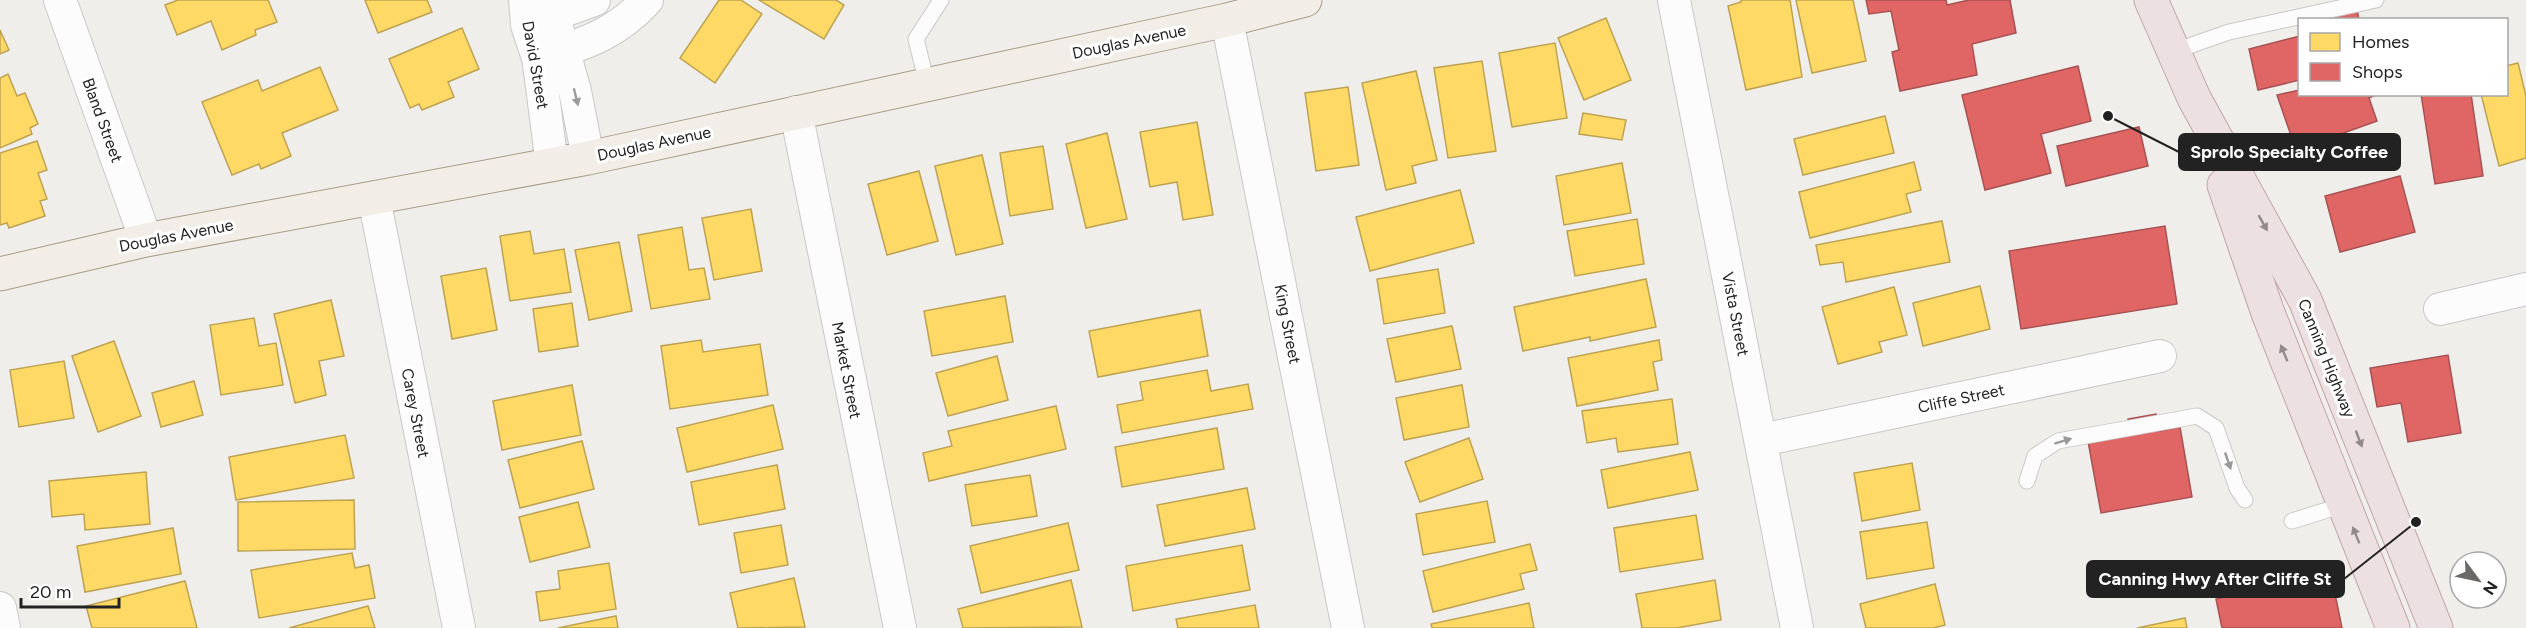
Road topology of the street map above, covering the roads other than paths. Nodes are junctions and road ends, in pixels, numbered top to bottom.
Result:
1 (60, 0) edge
2 (594, 0) edge
3 (647, 0) edge
4 (941, 0) edge
5 (1305, 0) edge
6 (1674, 0) edge
7 (2151, 0) edge
8 (2376, 0) edge
9 (538, 10) edge
10 (1227, 20) junction
11 (2172, 52) junction
12 (551, 55) junction
13 (927, 84) junction
14 (2194, 98) junction
15 (796, 112) junction
16 (588, 158) junction
17 (552, 165) junction
18 (374, 198) junction
19 (146, 240) junction
20 (0, 273) edge
21 (2526, 289) edge
22 (2440, 309) dead end
23 (2160, 356) dead end
24 (1762, 440) junction
25 (2027, 482) dead end
26 (2245, 500) dead end
27 (2343, 505) junction
28 (2292, 521) dead end
29 (0, 608) edge
30 (4, 628) edge
31 (459, 628) edge
32 (900, 628) edge
33 (1348, 628) edge
34 (1797, 628) edge
35 (2393, 628) edge
36 (2436, 628) edge

1 - 19 street, Bland Street
2 - 9 street
3 - 12 street
4 - 13 lane
5 - 10 main road, Douglas Avenue
6 - 24 street, Vista Street
7 - 11 highway, Canning Highway
8 - 11 lane
9 - 12 street, David Street
10 - 13 main road, Douglas Avenue
10 - 33 street, King Street
11 - 14 highway, Canning Highway
12 -> 16 street, David Street
12 - 17 street, David Street
13 - 15 main road, Douglas Avenue
27 -> 14 highway, Canning Highway
14 -> 36 highway, Canning Highway
15 - 16 main road, Douglas Avenue
15 - 32 street, Market Street
16 - 17 main road, Douglas Avenue
17 - 18 main road, Douglas Avenue
18 - 19 main road, Douglas Avenue
18 - 31 street, Carey Street
19 - 20 main road, Douglas Avenue
21 - 22 street
23 - 24 street, Cliffe Street
24 - 34 street, Vista Street
25 -> 26 lane
27 - 28 lane
35 -> 27 highway, Canning Highway
29 - 30 street

